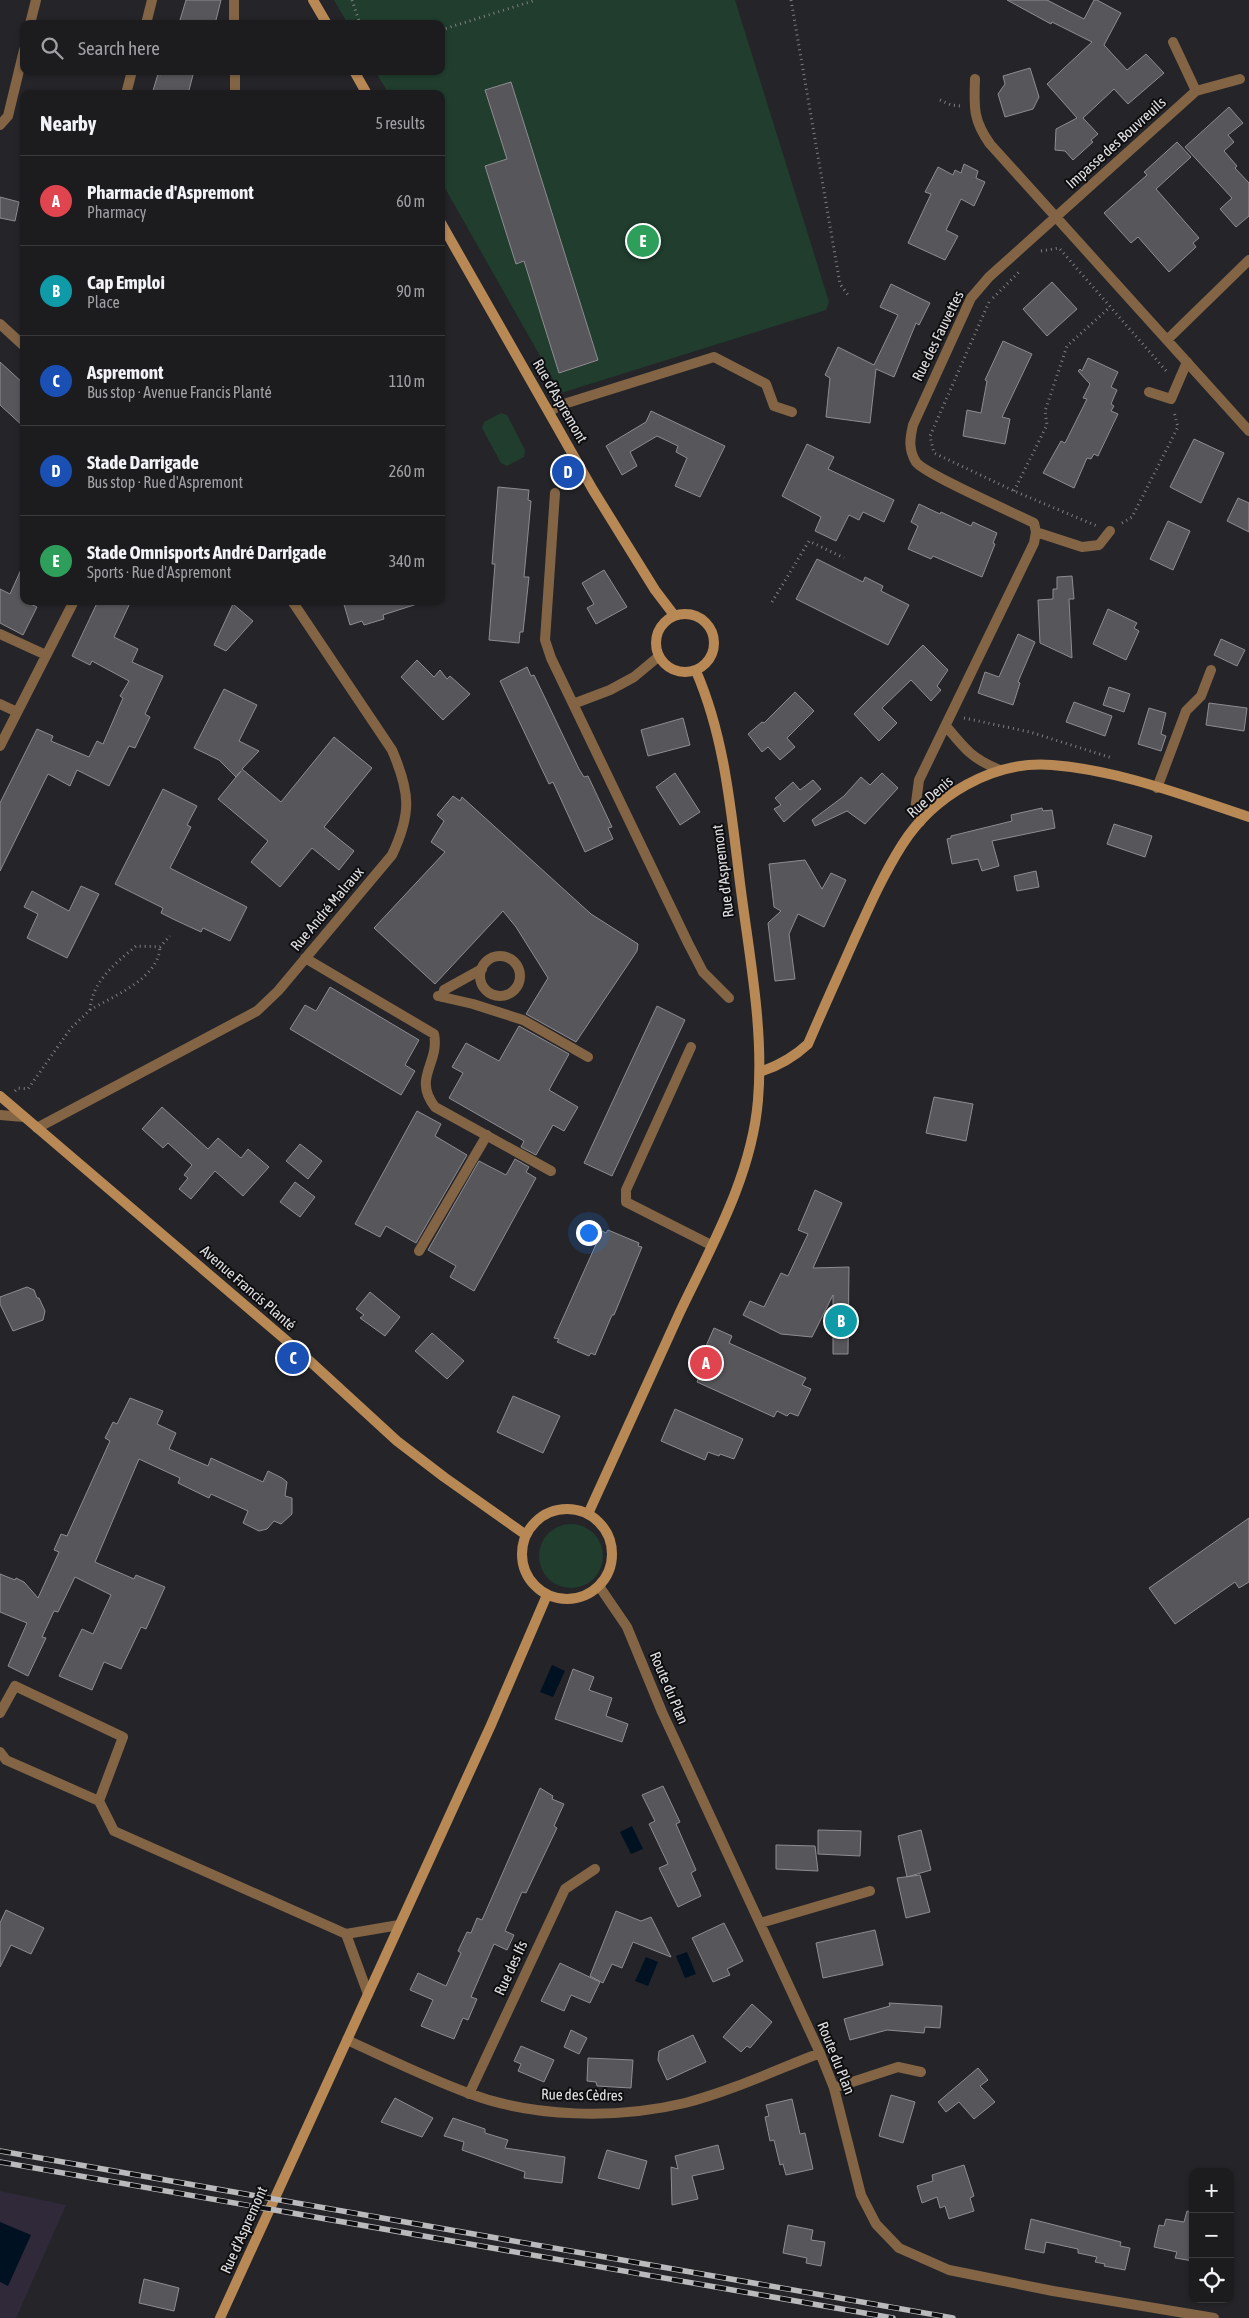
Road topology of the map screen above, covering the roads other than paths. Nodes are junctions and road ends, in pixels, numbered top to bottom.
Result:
1 (36, 0) edge
2 (152, 0) edge
3 (234, 0) edge
4 (313, 0) edge
5 (31, 20) edge
6 (147, 20) edge
7 (234, 20) edge
8 (325, 20) edge
9 (1173, 42) dead end
10 (20, 66) edge
11 (131, 75) edge
12 (235, 75) edge
13 (356, 75) edge
14 (975, 79) dead end
15 (1240, 79) dead end
16 (127, 90) edge
17 (235, 90) edge
18 (365, 90) edge
19 (1196, 91) junction
20 (0, 126) edge
21 (1056, 218) junction
22 (445, 230) edge
23 (1249, 260) edge
24 (0, 324) edge
25 (1168, 339) junction
26 (20, 342) edge
27 (1187, 362) junction
28 (1149, 392) dead end
29 (549, 411) junction
30 (792, 412) dead end
31 (1249, 431) edge
32 (555, 493) dead end
33 (1110, 531) road end
34 (1036, 532) junction
35 (72, 605) edge
36 (295, 605) edge
37 (674, 615) junction
38 (0, 634) edge
39 (46, 655) junction
40 (658, 657) junction
41 (1211, 670) dead end
42 (696, 671) junction
43 (0, 704) edge
44 (574, 704) junction
45 (18, 712) junction
46 (946, 726) junction
47 (0, 746) edge
48 (1000, 770) junction
49 (1156, 788) junction
50 (1249, 817) edge
51 (920, 822) junction
52 (305, 958) junction
53 (482, 969) junction
54 (501, 996) junction
55 (729, 998) dead end
56 (495, 1011) junction
57 (691, 1047) dead end
58 (588, 1057) dead end
59 (760, 1072) junction
60 (3, 1098) edge
61 (0, 1115) edge
62 (24, 1117) junction
63 (37, 1128) junction
64 (487, 1135) junction
65 (551, 1171) dead end
66 (711, 1245) junction
67 (419, 1251) dead end
68 (588, 1514) junction
69 (526, 1535) junction
70 (599, 1586) junction
71 (547, 1595) junction
72 (0, 1713) edge
73 (0, 1752) edge
74 (99, 1801) junction
75 (595, 1869) dead end
76 (870, 1891) dead end
77 (760, 1923) junction
78 (399, 1925) junction
79 (346, 1934) junction
80 (368, 1994) junction
81 (347, 2040) junction
82 (820, 2053) junction
83 (921, 2072) dead end
84 (834, 2088) junction
85 (469, 2094) junction
86 (220, 2318) edge
87 (1214, 2318) edge

1 - 5 street
2 - 6 street
3 - 7 street
4 - 8 main road
9 - 19 street
10 - 20 street
11 - 16 street
12 - 17 street
13 - 18 main road
14 - 21 street
15 - 19 street, Impasse des Bouvreuils
19 - 21 street, Impasse des Bouvreuils
21 - 25 street
21 - 34 street, Rue des Fauvettes
22 - 29 main road, Rue d'Aspremont
23 - 25 street
24 - 26 street
25 - 27 street
27 - 28 street
27 - 31 street
29 - 30 street
29 - 37 main road, Rue d'Aspremont
32 - 44 street
33 - 34 street, Rue des Fauvettes
34 - 46 street
35 - 39 street
36 - 52 street, Rue André Malraux
37 - 40 main road
37 - 42 main road
38 - 39 street
39 - 45 street
40 - 42 main road
40 - 44 street
41 - 49 street
42 - 59 main road, Rue d'Aspremont
43 - 45 street
44 - 55 street
45 - 47 street
46 - 48 street
46 - 51 street
48 - 49 main road, Rue Denis
48 - 51 main road, Rue Denis
49 - 50 main road, Rue Denis
51 - 59 main road, Rue Denis
52 - 63 street, Rue André Malraux
52 - 64 street
53 - 54 street
53 - 54 street
53 - 56 street
54 - 56 street
56 - 58 street
57 - 66 street
59 - 66 main road, Rue d'Aspremont
60 - 62 main road, Avenue Francis Planté
61 - 62 street
62 - 63 main road, Avenue Francis Planté
63 - 69 main road, Avenue Francis Planté
64 - 65 street
64 - 67 street
66 - 68 main road, Rue d'Aspremont
68 - 69 main road
68 - 70 main road
69 - 71 main road
70 - 71 main road
70 - 77 street, Route du Plan
71 - 78 main road, Rue d'Aspremont
72 - 74 street
73 - 74 street
74 - 79 street
75 - 85 street, Rue des Ifs
76 - 77 street
77 - 82 street, Route du Plan
78 - 79 street
78 - 80 main road, Rue d'Aspremont
79 - 80 street
80 - 81 main road, Rue d'Aspremont
81 - 85 street, Rue des Cèdres
81 - 86 main road, Rue d'Aspremont
82 - 84 street, Route du Plan
82 - 85 street, Rue des Cèdres
83 - 84 street
84 - 87 street, Route du Plan

